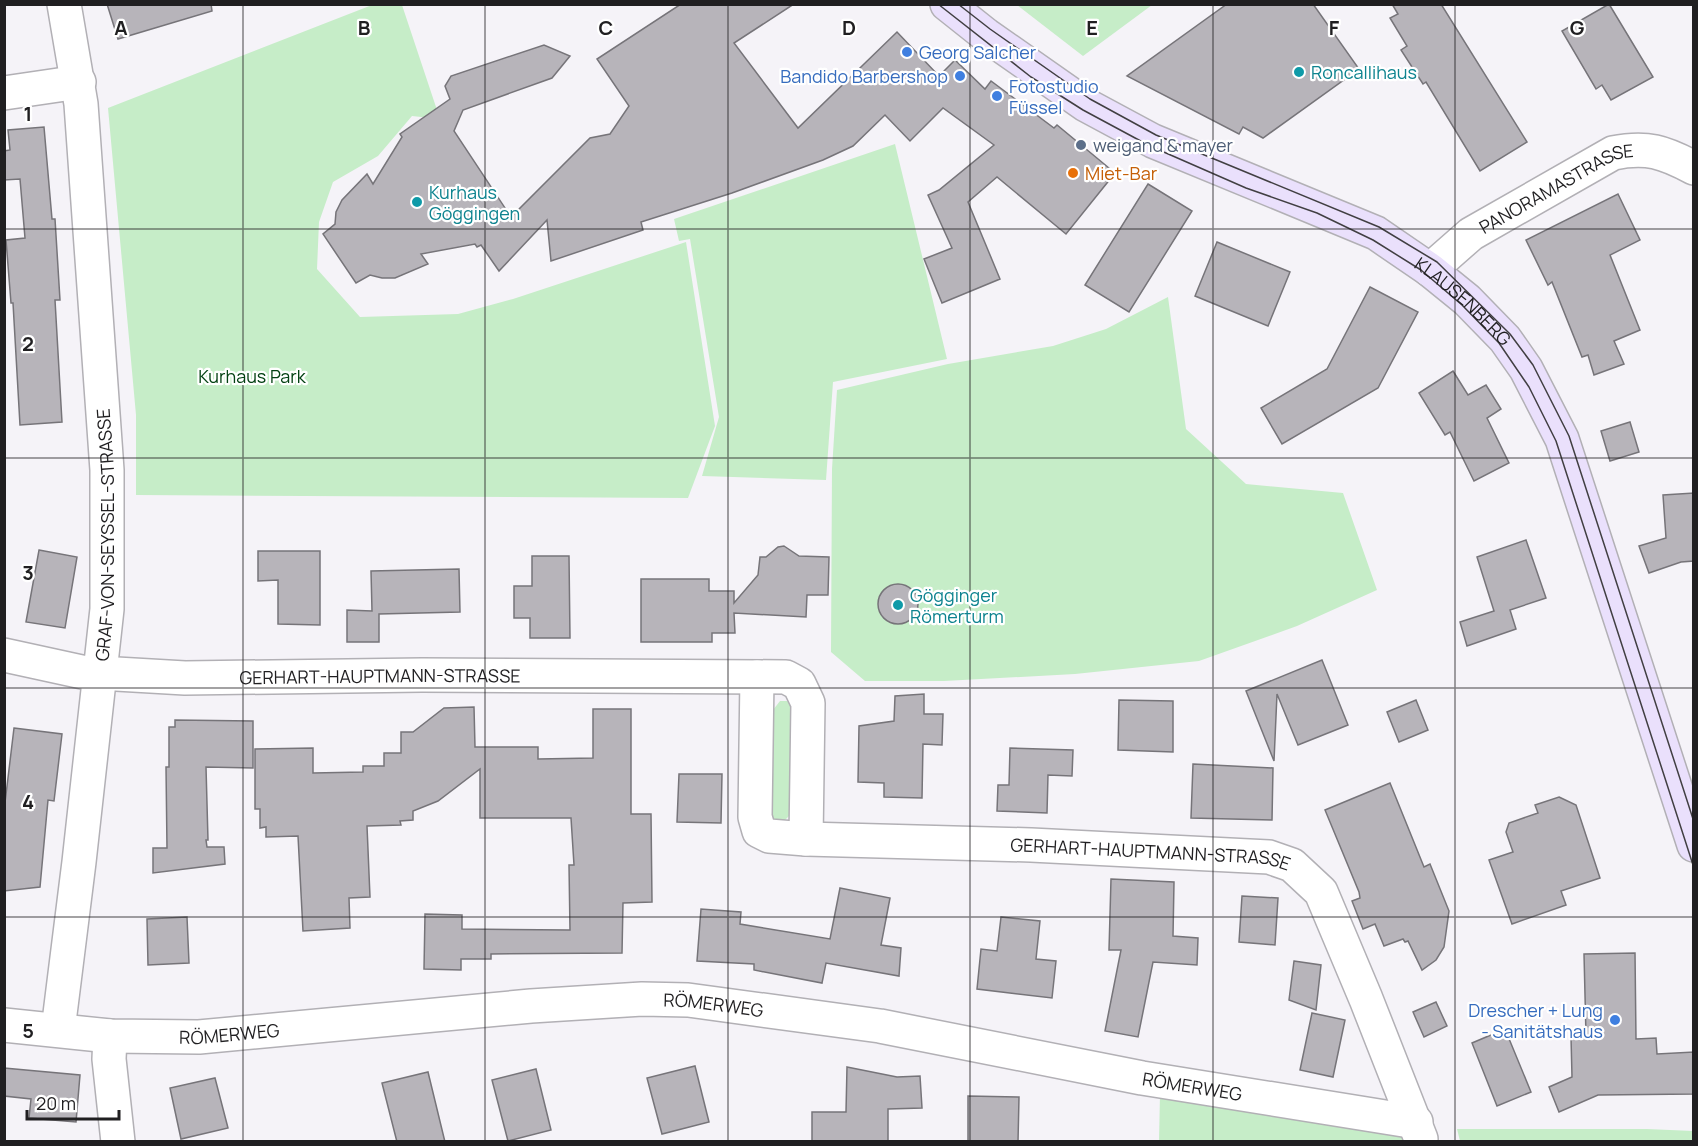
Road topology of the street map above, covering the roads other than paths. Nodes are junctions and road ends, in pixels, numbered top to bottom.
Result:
1 (64, 4) edge
2 (947, 4) edge
3 (78, 82) junction
4 (4, 93) edge
5 (1694, 168) edge
6 (1430, 270) junction
7 (4, 655) edge
8 (100, 675) junction
9 (757, 676) junction
10 (806, 839) junction
11 (1694, 845) edge
12 (4, 1025) edge
13 (58, 1030) junction
14 (110, 1036) junction
15 (1419, 1132) edge
16 (118, 1142) edge

1 - 3 street, GRAF-VON-SEYSSEL-STRASSE
2 - 6 street, KLAUSENBERG
3 - 4 street
3 - 8 street, GRAF-VON-SEYSSEL-STRASSE
5 - 6 street, PANORAMASTRASSE
6 - 11 street, KLAUSENBERG
7 - 8 street, GERHART-HAUPTMANN-STRASSE
8 - 9 street, GERHART-HAUPTMANN-STRASSE
8 - 13 street, GRAF-VON-SEYSSEL-STRASSE
9 - 10 street, GERHART-HAUPTMANN-STRASSE
9 - 10 street, GERHART-HAUPTMANN-STRASSE
10 - 15 street, GERHART-HAUPTMANN-STRASSE
12 - 13 street, RÖMERWEG
13 - 14 street, RÖMERWEG
14 - 15 street, RÖMERWEG
14 - 16 street

